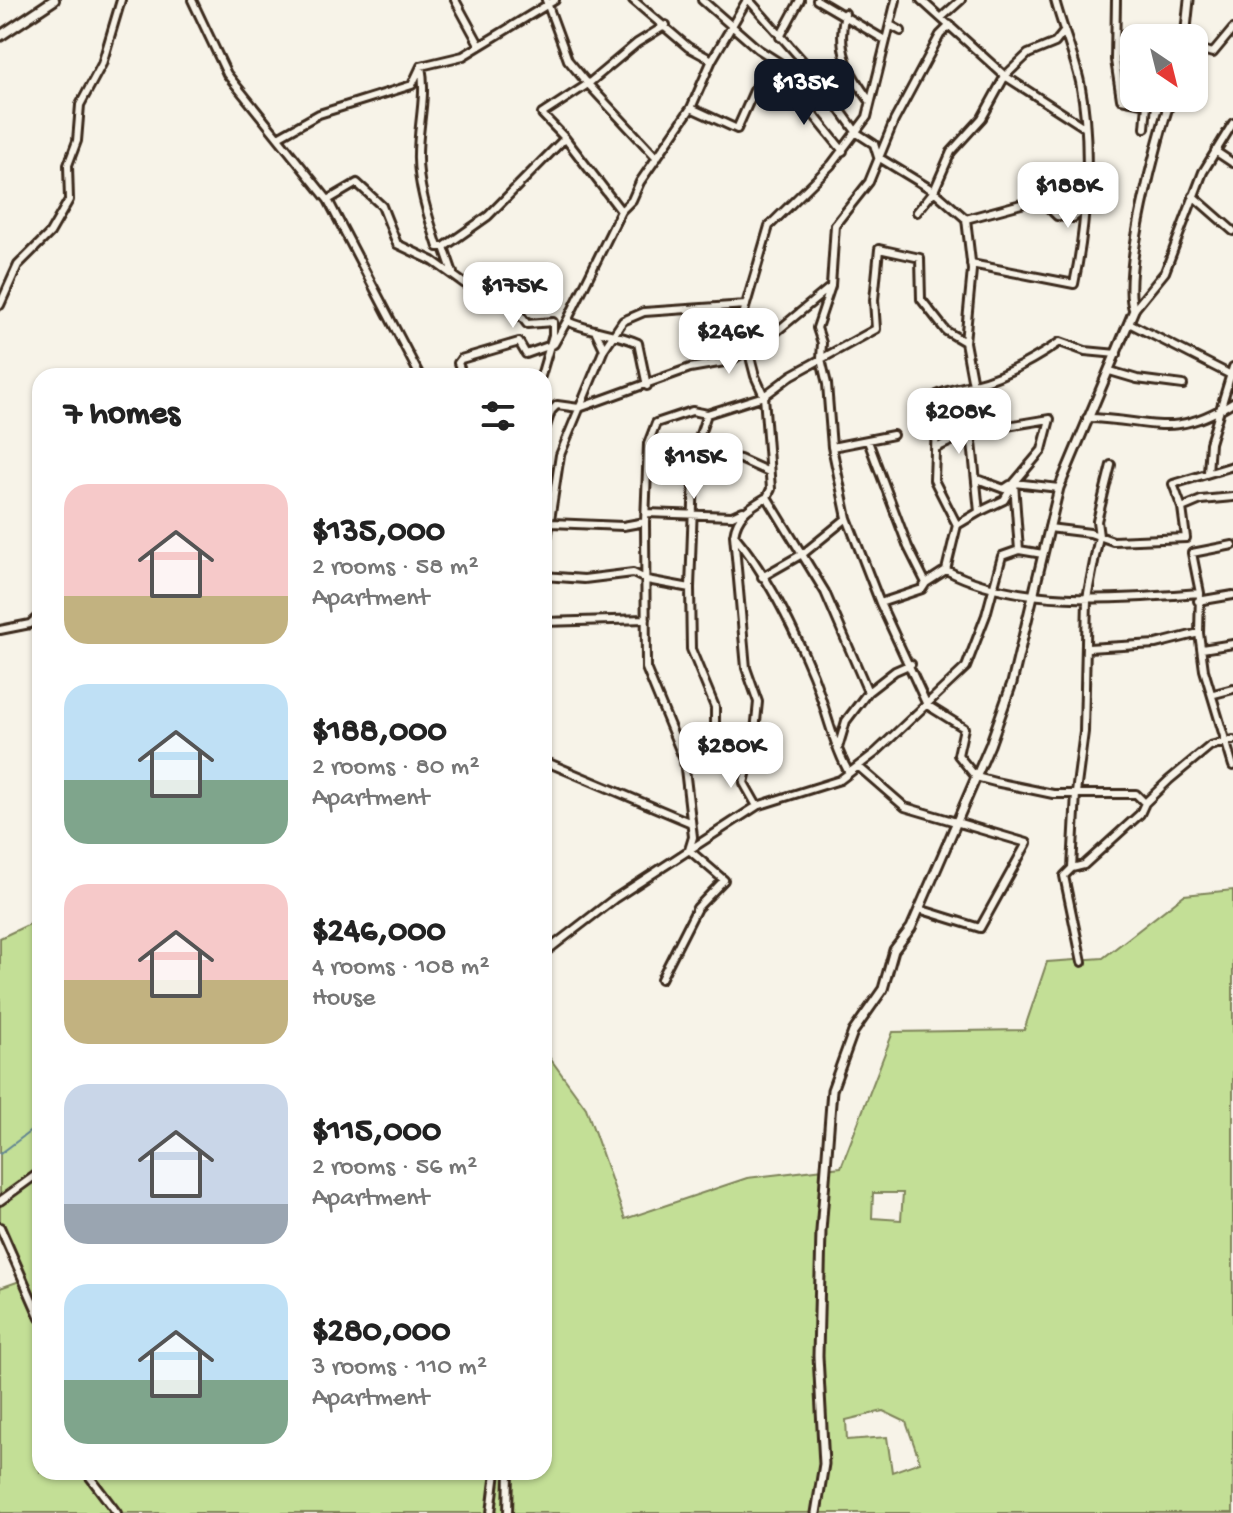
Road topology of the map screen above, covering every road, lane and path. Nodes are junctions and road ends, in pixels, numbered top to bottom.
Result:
1 (54, 0) edge
2 (121, 0) edge
3 (192, 0) edge
4 (455, 0) edge
5 (633, 0) edge
6 (702, 0) edge
7 (748, 0) edge
8 (800, 0) edge
9 (817, 0) edge
10 (896, 0) edge
11 (921, 0) edge
12 (961, 0) edge
13 (1055, 0) edge
14 (1116, 0) edge
15 (1189, 0) edge
16 (550, 2) edge
17 (845, 13) junction
18 (942, 17) junction
19 (1186, 24) edge
20 (666, 25) junction
21 (890, 25) junction
22 (950, 25) junction
23 (733, 28) junction
24 (1233, 29) edge
25 (901, 31) dead end
26 (1063, 33) junction
27 (1, 35) edge
28 (780, 37) junction
29 (885, 40) junction
30 (479, 44) junction
31 (1208, 52) edge
32 (712, 60) junction
33 (421, 66) junction
34 (1005, 76) junction
35 (588, 84) junction
36 (796, 93) junction
37 (870, 101) junction
38 (691, 108) junction
39 (1167, 112) edge
40 (1233, 123) edge
41 (1084, 127) junction
42 (1145, 128) dead end
43 (857, 133) junction
44 (278, 137) junction
45 (565, 138) junction
46 (843, 151) junction
47 (1215, 151) junction
48 (878, 157) junction
49 (657, 158) junction
50 (1233, 163) edge
51 (934, 191) junction
52 (1193, 196) junction
53 (328, 200) junction
54 (621, 211) junction
55 (1082, 211) junction
56 (917, 212) dead end
57 (966, 219) junction
58 (1233, 231) edge
59 (444, 247) junction
60 (971, 264) junction
61 (453, 273) junction
62 (831, 286) junction
63 (0, 305) edge
64 (746, 305) junction
65 (1134, 310) junction
66 (567, 321) junction
67 (1129, 323) junction
68 (595, 330) junction
69 (616, 333) junction
70 (965, 342) junction
71 (549, 347) junction
72 (604, 349) junction
73 (748, 350) junction
74 (1117, 354) junction
75 (821, 359) junction
76 (416, 368) edge
77 (460, 368) edge
78 (543, 368) edge
79 (1110, 371) junction
80 (1232, 372) edge
81 (973, 385) junction
82 (1183, 385) dead end
83 (647, 386) junction
84 (764, 396) junction
85 (1233, 402) edge
86 (579, 408) junction
87 (1218, 411) junction
88 (552, 412) edge
89 (707, 414) junction
90 (1087, 418) junction
91 (971, 432) junction
92 (893, 435) dead end
93 (868, 441) junction
94 (648, 444) junction
95 (832, 447) junction
96 (936, 448) junction
97 (695, 449) junction
98 (1111, 465) dead end
99 (1233, 466) edge
100 (769, 472) junction
101 (1208, 473) junction
102 (977, 479) junction
103 (1014, 483) junction
104 (1059, 488) junction
105 (767, 497) junction
106 (1233, 497) edge
107 (1182, 508) junction
108 (746, 509) junction
109 (979, 512) junction
110 (646, 513) junction
111 (552, 515) edge
112 (691, 516) junction
113 (847, 518) junction
114 (645, 522) junction
115 (552, 523) edge
116 (957, 525) junction
117 (1049, 528) junction
118 (734, 535) junction
119 (1099, 536) junction
120 (1233, 545) edge
121 (1019, 550) junction
122 (804, 553) junction
123 (1043, 554) junction
124 (946, 570) junction
125 (552, 577) edge
126 (762, 577) junction
127 (647, 580) junction
128 (926, 583) junction
129 (992, 585) junction
130 (690, 588) junction
131 (1233, 595) edge
132 (1034, 596) junction
133 (1199, 597) junction
134 (1087, 598) junction
135 (880, 603) junction
136 (646, 619) junction
137 (32, 622) edge
138 (552, 622) edge
139 (0, 630) edge
140 (1199, 633) junction
141 (1233, 644) edge
142 (1088, 648) junction
143 (1202, 649) junction
144 (911, 664) junction
145 (1233, 689) edge
146 (868, 692) junction
147 (1214, 694) junction
148 (927, 705) junction
149 (1230, 741) edge
150 (837, 751) junction
151 (684, 760) junction
152 (552, 764) edge
153 (1233, 766) edge
154 (859, 767) junction
155 (849, 773) junction
156 (976, 777) junction
157 (1076, 793) junction
158 (1145, 803) junction
159 (757, 806) junction
160 (689, 822) junction
161 (956, 822) junction
162 (689, 850) junction
163 (1072, 868) junction
164 (919, 909) junction
165 (552, 947) edge
166 (1082, 962) dead end
167 (661, 979) dead end
168 (32, 1178) edge
169 (0, 1201) edge
170 (0, 1227) edge
171 (32, 1300) edge
172 (92, 1480) edge
173 (495, 1480) edge
174 (509, 1480) edge
175 (117, 1513) edge
176 (491, 1513) edge
177 (508, 1513) edge
178 (816, 1513) edge

1 - 27 main road
2 - 63 street
3 - 44 street
4 - 30 street
5 - 20 street
6 - 23 street
7 - 23 street
7 - 28 street
8 - 28 street
9 - 17 street
10 - 21 street
11 - 18 street
12 - 18 street
13 - 26 street
14 - 42 street
15 - 19 street
16 - 30 street
16 - 35 street
17 - 29 street
17 - 37 street
18 - 22 street
20 - 32 street
20 - 35 street
21 - 25 street
21 - 29 street
22 - 34 street
22 - 48 street
23 - 32 street
23 - 36 street
24 - 31 street
26 - 34 street
26 - 41 street
28 - 43 street
29 - 37 street
30 - 33 street
32 - 38 street
33 - 44 street
33 - 59 street
34 - 41 street
34 - 51 street
35 - 45 street
35 - 49 street
36 - 38 street
36 - 46 street
37 - 43 street
38 - 49 street
39 - 65 street
40 - 47 street
41 - 55 street
43 - 46 street
43 - 48 street
44 - 53 street
45 - 54 street
45 - 59 street
46 - 64 street
47 - 50 street
47 - 52 street
48 - 51 street
48 - 62 street
49 - 54 street
51 - 56 street
51 - 57 street
52 - 58 street
52 - 65 street
53 - 61 street
53 - 76 street
54 - 66 street
55 - 57 street
55 - 60 street
57 - 60 street
59 - 61 street
60 - 70 street
61 - 71 street
62 - 73 street
62 - 75 street
64 - 69 street
64 - 73 street
65 - 67 street
66 - 68 street
66 - 71 street
67 - 74 street
67 - 80 street
68 - 69 street
68 - 72 street
69 - 72 street
69 - 83 street
70 - 75 street
70 - 81 street
71 - 77 street
71 - 78 street
72 - 86 street
73 - 83 street
73 - 84 street
74 - 79 street
74 - 81 street
75 - 84 street
75 - 95 street
79 - 82 street
79 - 90 street
80 - 87 street
81 - 91 street
81 - 96 street
83 - 86 street
84 - 89 street
84 - 100 street
85 - 87 street
86 - 88 street
86 - 111 street
87 - 90 street
87 - 101 street
89 - 94 street
89 - 97 street
90 - 104 street
91 - 96 street
91 - 102 street
91 - 103 street
92 - 93 street
93 - 95 street
93 - 128 street
94 - 97 street
94 - 110 street
95 - 113 street
96 - 116 street
97 - 100 street
97 - 112 street
98 - 119 street
99 - 101 street
100 - 105 street
101 - 107 street
102 - 103 street
102 - 109 street
103 - 104 street
103 - 109 street
103 - 121 street
104 - 117 street
105 - 108 street
105 - 122 street
106 - 107 street
107 - 119 street
108 - 112 street
108 - 118 street
109 - 116 street
110 - 112 street
110 - 114 street
112 - 130 street
113 - 122 street
113 - 135 street
114 - 115 street
114 - 127 street
116 - 124 street
117 - 119 street
117 - 123 street
118 - 126 street
118 - 159 street
119 - 134 street
120 - 133 street
121 - 123 street
121 - 129 street
122 - 126 street
122 - 146 street
123 - 132 street
124 - 128 street
124 - 129 street
125 - 127 street
126 - 150 street
127 - 130 street
127 - 136 street
128 - 135 street
129 - 132 street
129 - 148 street
130 - 151 street
131 - 133 street
132 - 134 street
132 - 156 street
133 - 134 street
133 - 140 street
134 - 142 street
135 - 144 street
136 - 138 street
136 - 151 street
137 - 139 street
140 - 142 street
140 - 143 street
141 - 143 street
142 - 157 street
143 - 147 street
144 - 146 street
144 - 148 street
145 - 147 street
146 - 150 street
147 - 149 street
148 - 154 street
148 - 156 street
149 - 153 street
149 - 158 street
150 - 155 street
151 - 160 street
152 - 160 street
154 - 155 street
154 - 161 street
155 - 159 street
156 - 157 street
156 - 161 street
157 - 158 street
157 - 163 street
158 - 163 street
159 - 162 street
160 - 162 street
161 - 164 street
161 - 164 street
162 - 165 street
162 - 167 street
163 - 166 street
164 - 178 street
168 - 169 street
170 - 171 street
172 - 175 street
173 - 176 street
174 - 177 street

